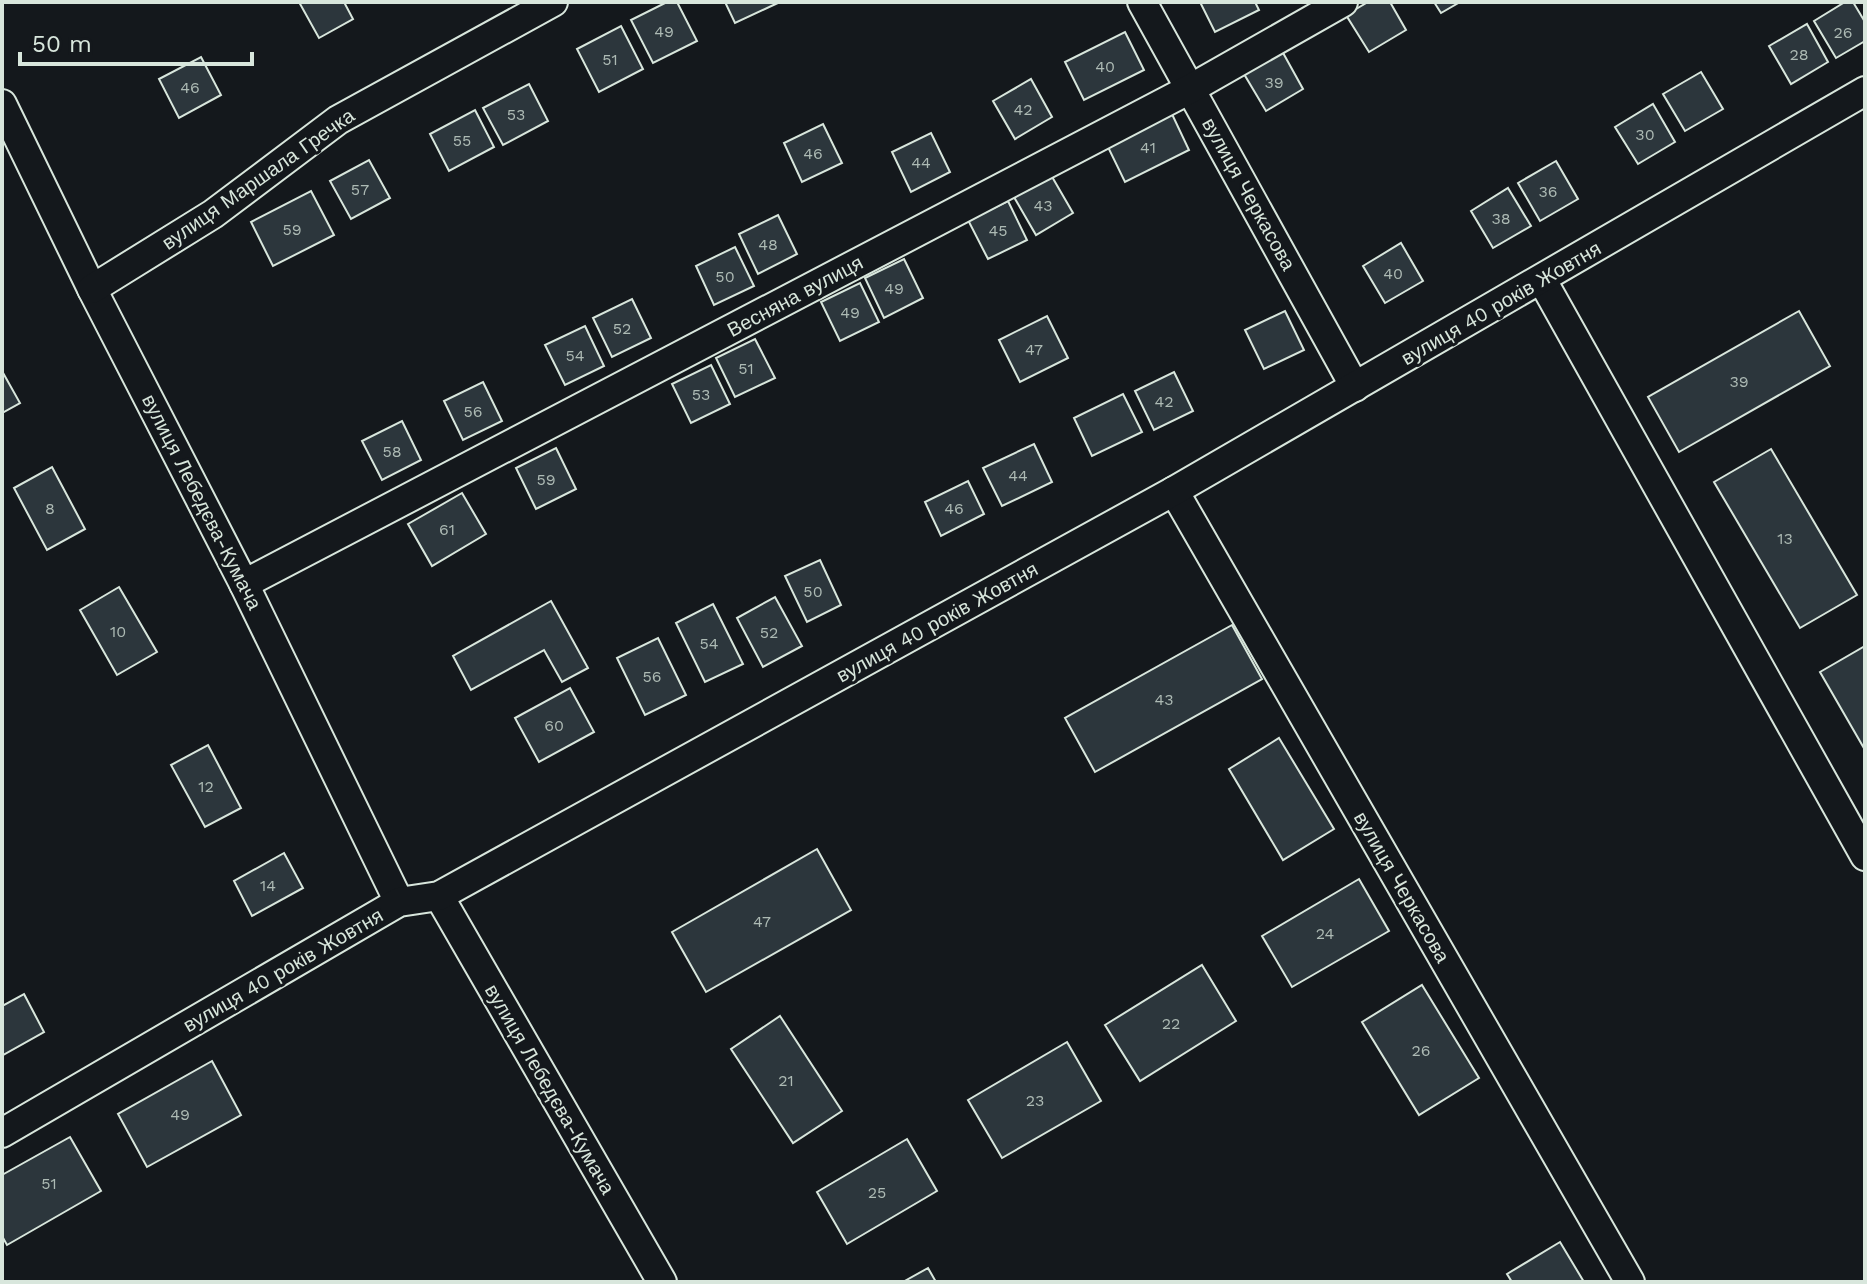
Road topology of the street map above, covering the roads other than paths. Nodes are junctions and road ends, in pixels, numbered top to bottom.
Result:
1 (553, 2) edge
2 (1142, 2) edge
3 (1343, 2) edge
4 (1190, 89) junction
5 (1861, 102) edge
6 (2, 104) edge
7 (1542, 280) junction
8 (92, 289) junction
9 (1355, 387) junction
10 (1174, 491) junction
11 (244, 584) junction
12 (1865, 856) edge
13 (439, 896) junction
14 (399, 902) junction
15 (2, 1133) edge
16 (662, 1282) edge
17 (1630, 1282) edge

1 - 8 street, вулиця Маршала Гречка
2 - 4 street, вулиця Черкасова
3 - 4 street, Весняна вулиця
4 - 9 street, вулиця Черкасова
4 - 11 street, Весняна вулиця
5 - 7 street, вулиця 40 років Жовтня
6 - 8 street, вулиця Лебедєва-Кумача
7 - 9 street, вулиця 40 років Жовтня
7 - 12 street
8 - 11 street, вулиця Лебедєва-Кумача
9 - 10 street, вулиця 40 років Жовтня
10 - 13 street, вулиця 40 років Жовтня
10 - 17 street, вулиця Черкасова
11 - 14 street, вулиця Лебедєва-Кумача
13 - 14 street, вулиця 40 років Жовтня
13 - 16 street, вулиця Лебедєва-Кумача
14 - 15 street, вулиця 40 років Жовтня

